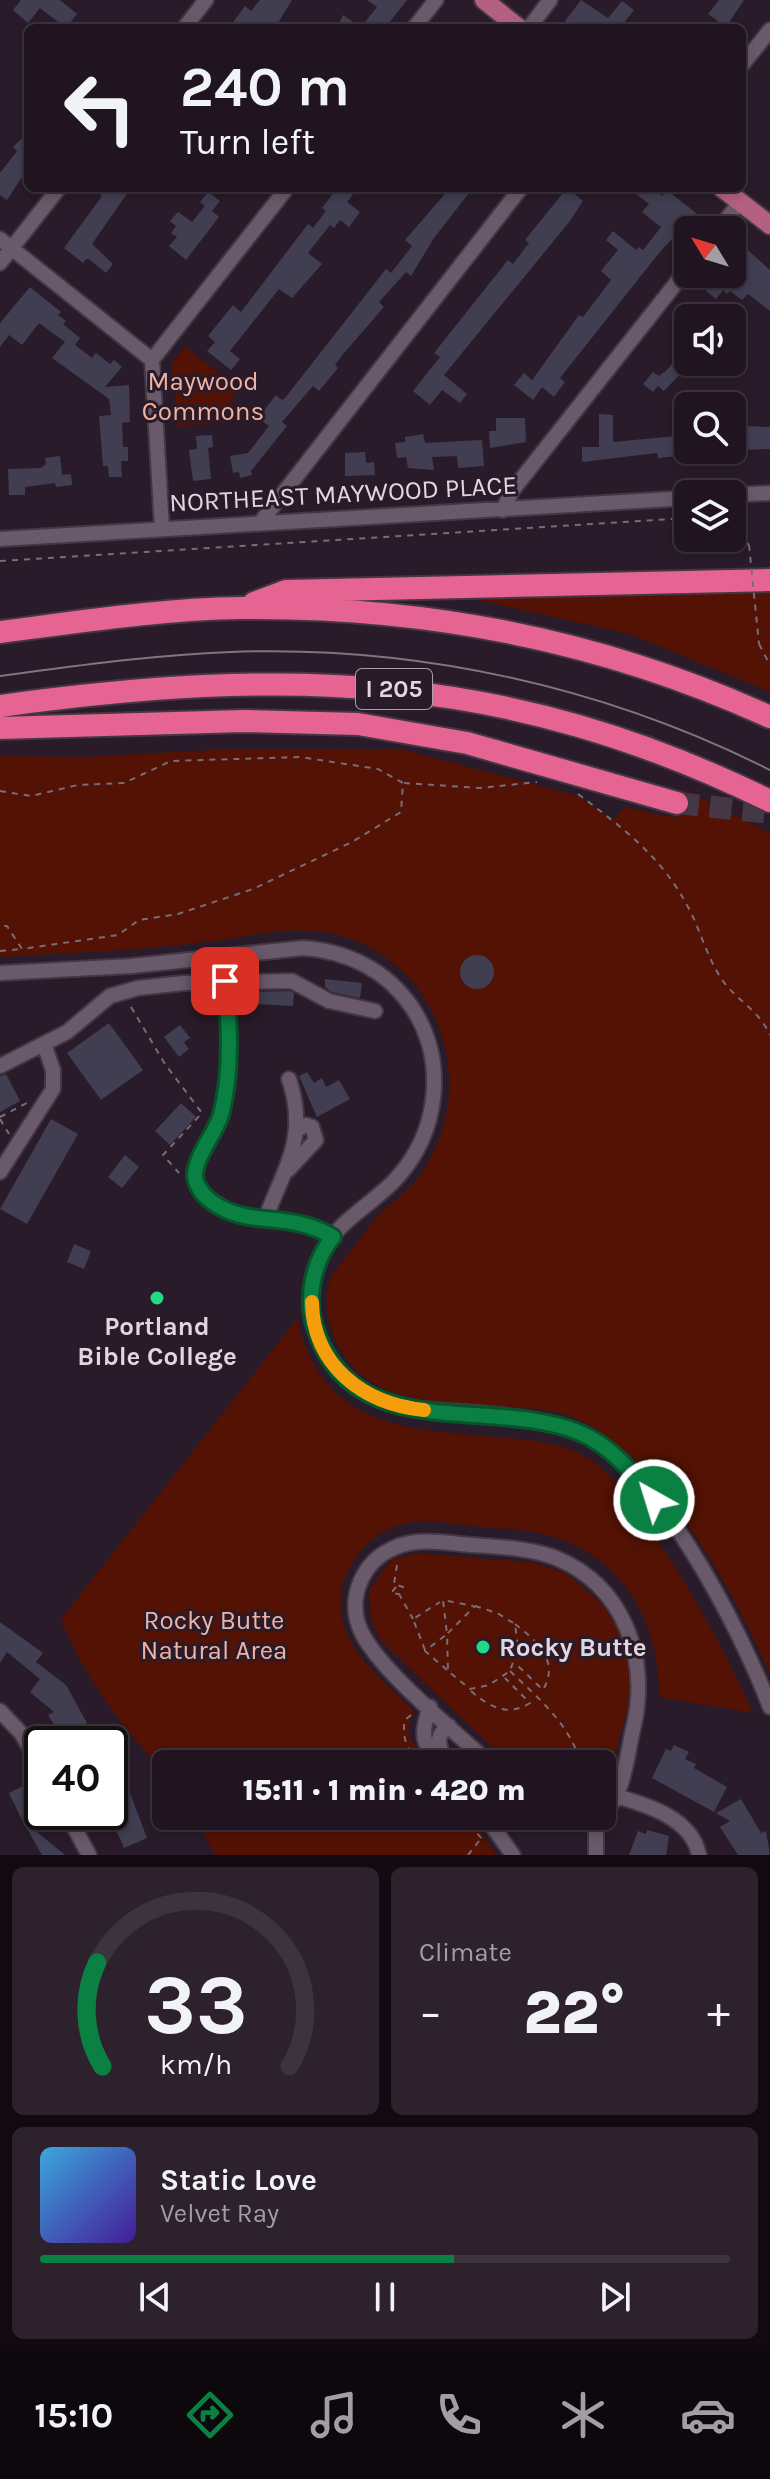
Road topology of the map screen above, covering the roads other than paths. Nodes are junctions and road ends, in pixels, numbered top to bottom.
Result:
1 (206, 0) edge
2 (436, 0) edge
3 (484, 0) edge
4 (550, 0) edge
5 (187, 24) edge
6 (417, 24) edge
7 (514, 24) edge
8 (532, 24) edge
9 (770, 30) edge
10 (746, 60) edge
11 (55, 192) edge
12 (284, 192) edge
13 (518, 192) edge
14 (727, 192) edge
15 (740, 202) junction
16 (729, 216) edge
17 (770, 225) edge
18 (6, 244) edge
19 (0, 263) edge
20 (674, 286) edge
21 (152, 360) junction
22 (770, 493) edge
23 (746, 494) edge
24 (674, 499) edge
25 (503, 510) junction
26 (260, 523) junction
27 (162, 529) junction
28 (0, 539) edge
29 (770, 580) edge
30 (240, 608) junction
31 (0, 632) edge
32 (0, 706) edge
33 (770, 717) edge
34 (0, 728) edge
35 (770, 801) edge
36 (677, 803) tunnel mouth
37 (0, 973) edge
38 (225, 981) junction
39 (375, 1011) dead end
40 (44, 1044) junction
41 (0, 1066) edge
42 (289, 1079) dead end
43 (297, 1130) junction
44 (288, 1170) junction
45 (0, 1172) edge
46 (266, 1217) junction
47 (333, 1237) junction
48 (430, 1707) junction
49 (770, 1707) edge
50 (0, 1711) edge
51 (449, 1726) junction
52 (24, 1738) edge
53 (429, 1750) edge
54 (440, 1750) edge
55 (475, 1750) edge
56 (616, 1796) joint
57 (76, 1830) edge
58 (495, 1830) edge
59 (598, 1830) edge
60 (89, 1855) edge
61 (513, 1855) edge
62 (596, 1855) edge
63 (699, 1855) edge

1 - 5 street
2 - 6 street
3 - 7 main road
4 - 8 street
9 - 10 street
11 - 18 street
12 - 21 street
13 - 26 street
14 - 15 main road
15 - 16 street
15 - 17 main road
18 - 19 street
18 - 21 street
20 - 25 street
21 - 27 street
22 - 23 street
24 - 25 street, NORTHEAST MAYWOOD PLACE
25 - 26 street, NORTHEAST MAYWOOD PLACE
26 - 27 street, NORTHEAST MAYWOOD PLACE
27 - 28 street, NORTHEAST MAYWOOD PLACE
29 - 30 highway
30 - 31 highway
30 - 33 highway
32 - 35 highway, I 205
34 - 36 highway
37 - 47 street
38 - 39 street
38 - 40 street
38 - 46 street
40 - 41 street
40 - 45 street
42 - 43 street
43 - 44 street
43 - 44 street
44 - 46 street
46 - 47 street
47 - 49 street
48 - 51 street
48 - 53 street
48 - 56 street
50 - 52 street
51 - 54 street
51 - 55 street
56 - 63 street
57 - 60 street
58 - 61 street
59 - 62 street

